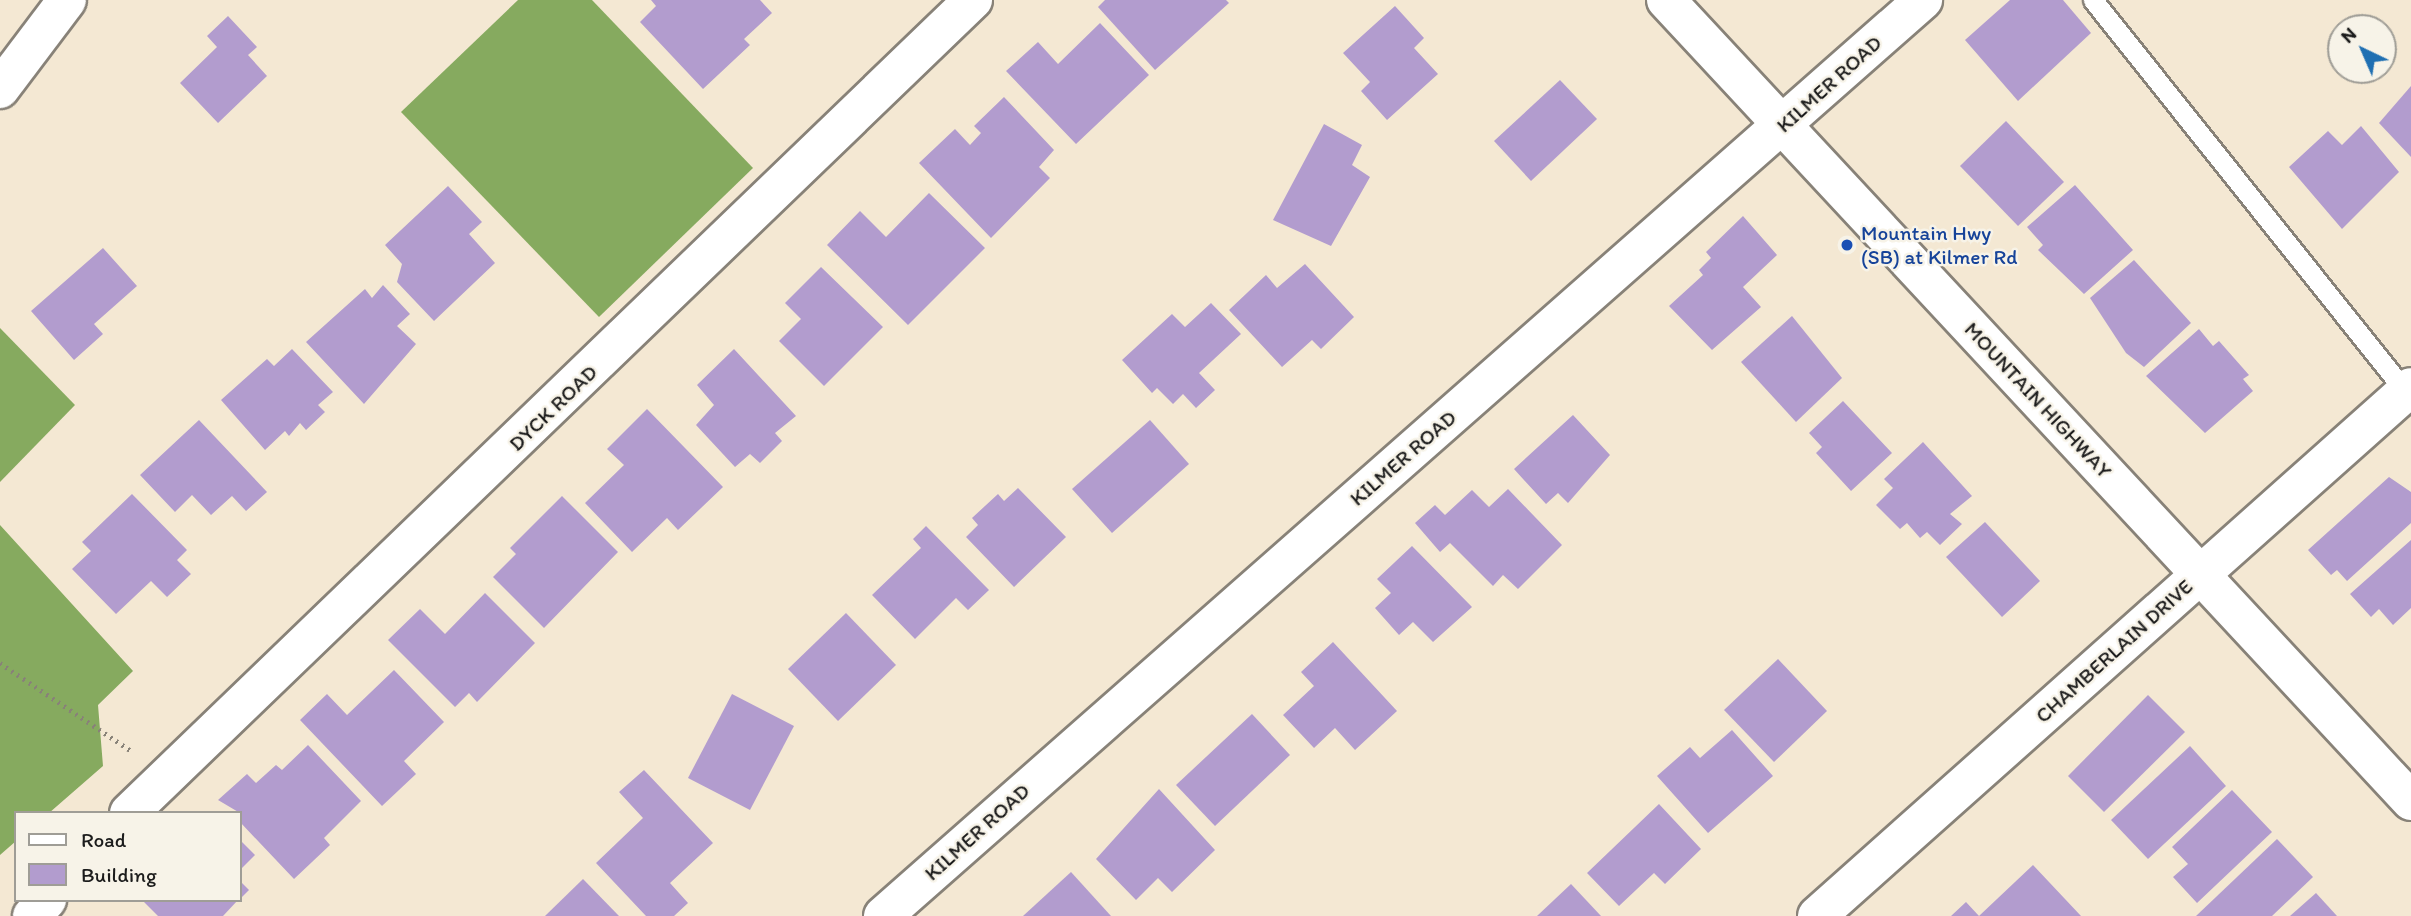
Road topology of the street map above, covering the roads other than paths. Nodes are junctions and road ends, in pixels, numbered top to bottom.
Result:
1 (66, 0) edge
2 (973, 0) edge
3 (1666, 0) edge
4 (1923, 0) edge
5 (2093, 0) edge
6 (0, 89) edge
7 (1780, 128) junction
8 (2409, 392) edge
9 (2202, 573) junction
10 (2411, 801) edge
11 (131, 811) edge
12 (45, 902) edge
13 (32, 916) edge
14 (883, 916) edge
15 (1817, 916) edge

1 - 6 street
2 - 11 street, DYCK ROAD
3 - 7 street, MOUNTAIN HIGHWAY
4 - 7 street, KILMER ROAD
5 - 8 lane
7 - 9 street, MOUNTAIN HIGHWAY
7 - 14 street, KILMER ROAD
8 - 9 street, CHAMBERLAIN DRIVE
9 - 10 street, MOUNTAIN HIGHWAY
9 - 15 street, CHAMBERLAIN DRIVE
12 - 13 street

